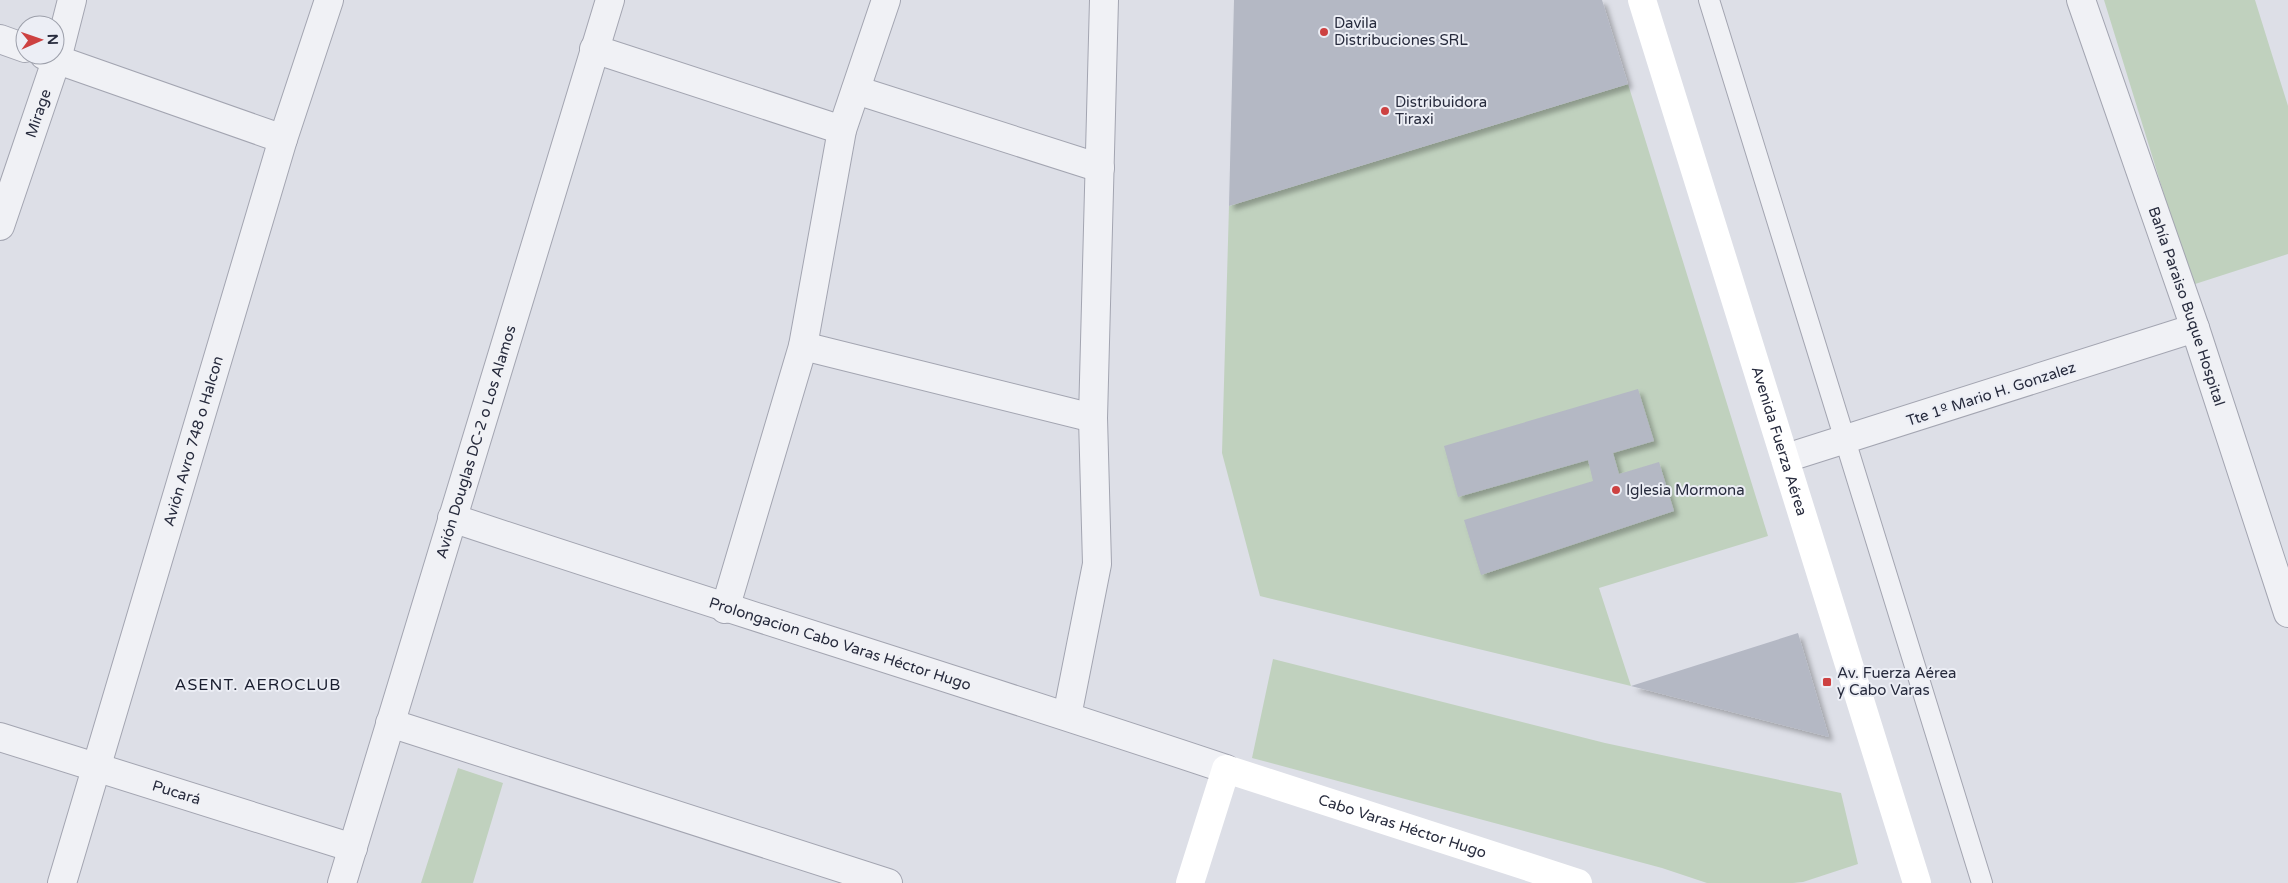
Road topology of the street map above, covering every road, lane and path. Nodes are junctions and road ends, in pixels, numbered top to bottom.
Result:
1 (72, 0) edge
2 (329, 0) edge
3 (610, 0) edge
4 (886, 0) edge
5 (1104, 0) edge
6 (1642, 0) edge
7 (1709, 0) edge
8 (2082, 0) edge
9 (65, 18) edge
10 (0, 39) edge
11 (15, 44) edge
12 (594, 49) junction
13 (65, 62) edge
14 (48, 65) edge
15 (856, 90) junction
16 (842, 130) junction
17 (283, 139) junction
18 (1100, 168) junction
19 (0, 226) edge
20 (2196, 328) junction
21 (803, 346) junction
22 (1092, 418) junction
23 (1846, 441) junction
24 (1786, 458) junction
25 (452, 518) junction
26 (725, 608) junction
27 (2288, 613) edge
28 (1067, 716) junction
29 (390, 723) junction
30 (0, 737) edge
31 (96, 767) junction
32 (1226, 768) junction
33 (353, 848) junction
34 (830, 874) edge
35 (62, 883) edge
36 (342, 883) edge
37 (888, 883) edge
38 (1190, 883) edge
39 (1578, 883) edge
40 (1917, 883) edge
41 (1982, 883) edge

1 - 9 street, Mirage
2 - 17 street, Avión Avro 748 o Halcon
3 - 12 street, Avión Douglas DC-2 o Los Alamos
4 - 15 street
5 - 18 street
6 - 24 main road, Avenida Fuerza Aérea
7 - 23 lane
8 - 20 street, Bahía Paraiso Buque Hospital
10 - 11 street
12 - 16 street
12 - 25 street, Avión Douglas DC-2 o Los Alamos
13 - 17 street
14 - 19 street, Mirage
15 - 16 street
15 - 18 street
16 - 21 street
17 - 31 street, Avión Avro 748 o Halcon
18 - 22 street
20 - 23 street, Tte 1º Mario H. Gonzalez
20 - 27 street, Bahía Paraiso Buque Hospital
21 - 22 street
21 - 26 street
22 - 28 street
23 - 24 street, Tte 1º Mario H. Gonzalez
23 - 41 lane
24 - 40 main road, Avenida Fuerza Aérea
25 - 26 street, Prolongacion Cabo Varas Héctor Hugo
25 - 29 street, Avión Douglas DC-2 o Los Alamos
26 - 28 street, Prolongacion Cabo Varas Héctor Hugo
28 - 32 street, Prolongacion Cabo Varas Héctor Hugo
29 - 33 street, Avión Douglas DC-2 o Los Alamos
29 - 34 street
30 - 31 street, Pucará
31 - 33 street, Pucará
31 - 35 street, Avión Avro 748 o Halcon
32 - 38 main road
32 - 39 main road, Cabo Varas Héctor Hugo
33 - 36 street, Avión Douglas DC-2 o Los Alamos
34 - 37 street

